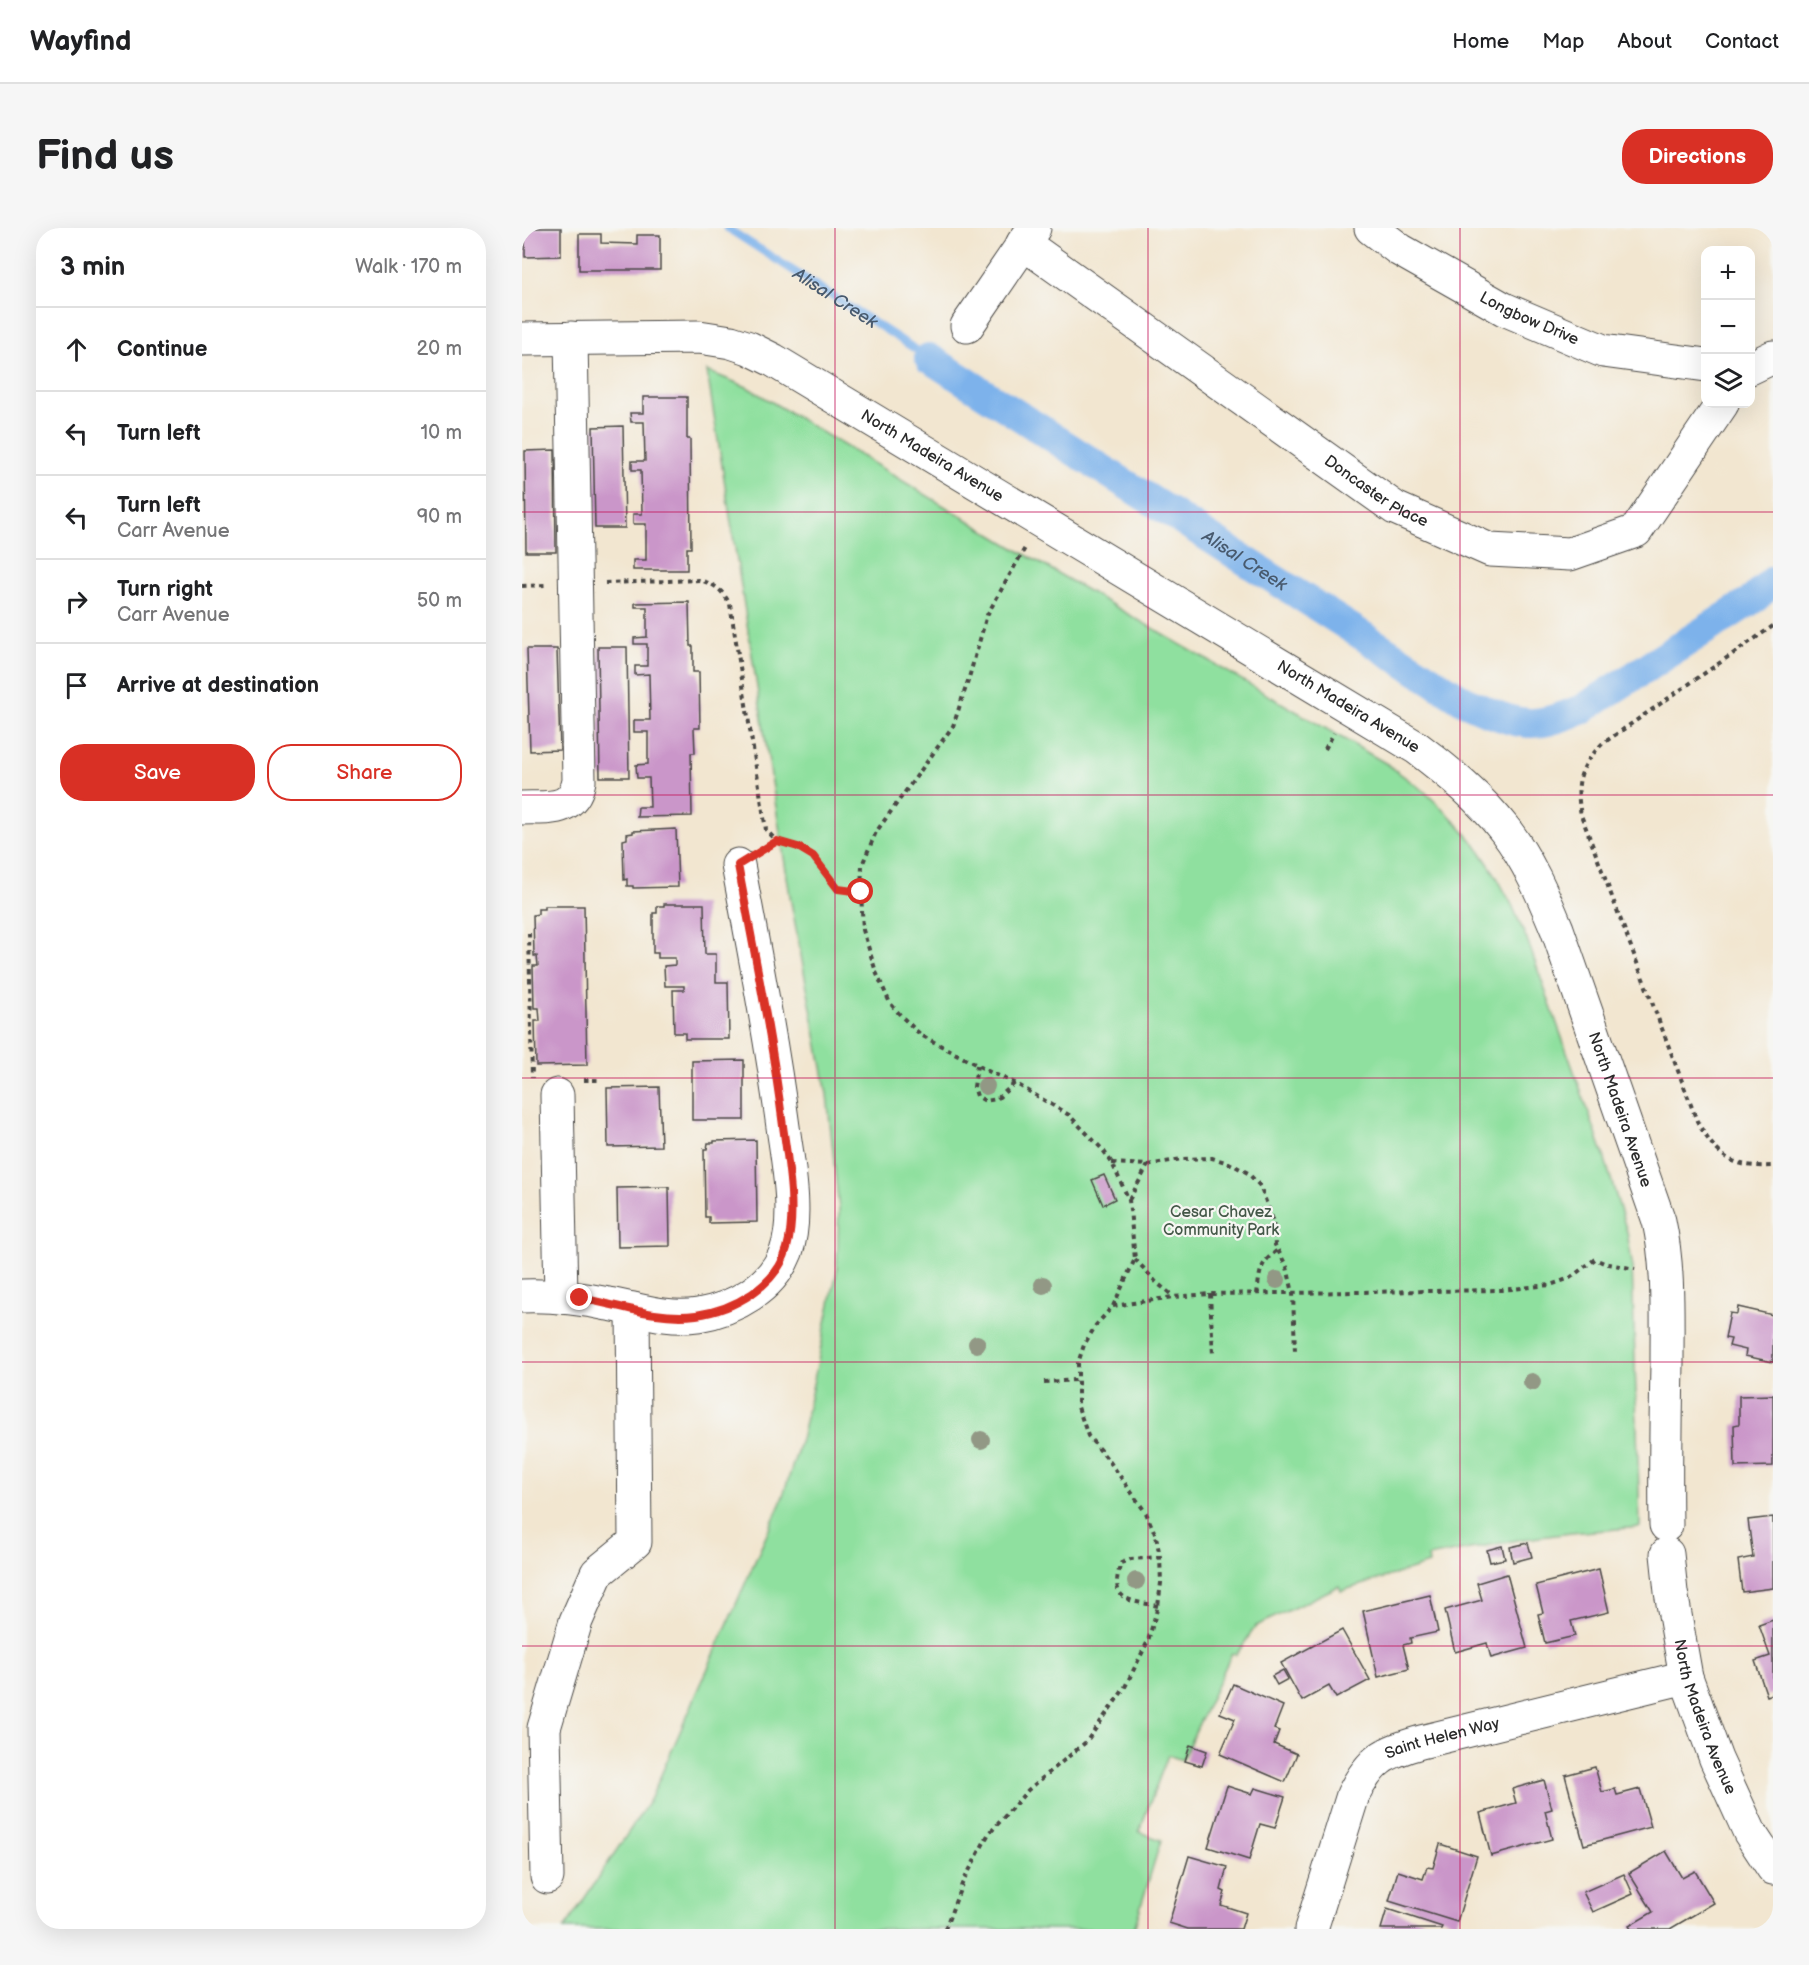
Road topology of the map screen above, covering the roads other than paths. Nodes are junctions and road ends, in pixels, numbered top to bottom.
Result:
1 (1371, 228) edge
2 (1029, 236) edge
3 (967, 326) dead end
4 (571, 338) junction
5 (522, 339) edge
6 (1773, 357) edge
7 (1701, 365) edge
8 (1755, 366) edge
9 (1719, 408) edge
10 (522, 808) edge
11 (738, 865) road end
12 (559, 1085) road end
13 (522, 1296) edge
14 (561, 1297) junction
15 (633, 1309) junction
16 (1686, 1677) junction
17 (1773, 1868) edge
18 (547, 1877) dead end
19 (1311, 1929) edge

1 - 7 street, Longbow Drive
2 - 3 street
2 - 9 street, Doncaster Place
4 - 5 street, North Madeira Avenue
4 - 10 street
4 - 16 street, North Madeira Avenue
6 - 8 street
11 - 15 street
12 - 14 street
13 - 14 street
14 - 15 street
15 - 18 street
16 - 17 street, North Madeira Avenue
16 - 19 street, Saint Helen Way

